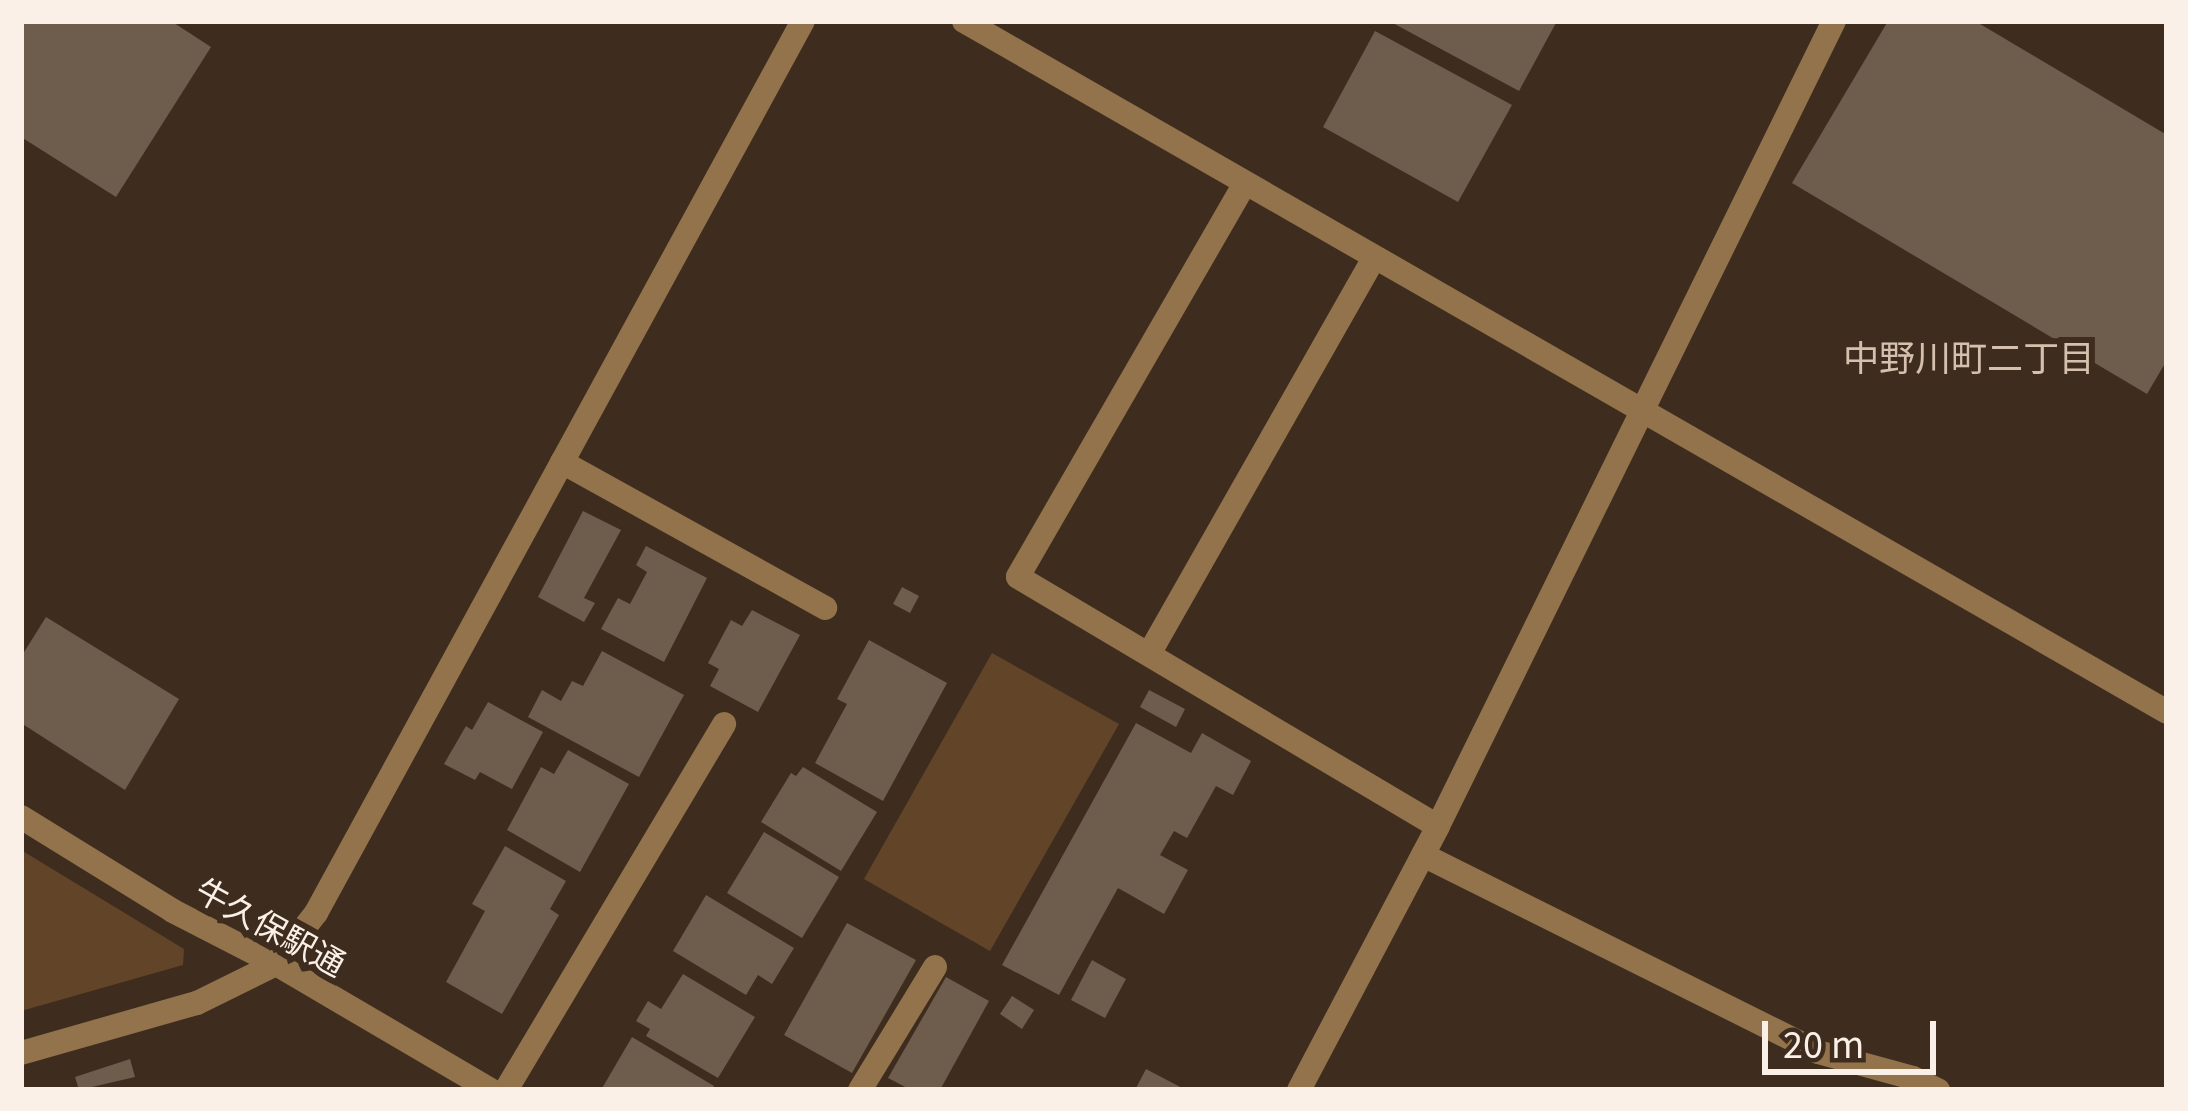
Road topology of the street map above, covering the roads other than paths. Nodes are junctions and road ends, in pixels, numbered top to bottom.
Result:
1 (803, 21) edge
2 (964, 21) edge
3 (1834, 21) edge
4 (1244, 184) junction
5 (1373, 259) junction
6 (1641, 411) junction
7 (562, 462) junction
8 (825, 608) dead end
9 (1148, 654) junction
10 (2167, 712) edge
11 (724, 724) dead end
12 (21, 818) edge
13 (1438, 826) junction
14 (1423, 855) junction
15 (276, 964) junction
16 (934, 967) dead end
17 (21, 1053) edge
18 (491, 1090) edge
19 (506, 1090) edge
20 (860, 1090) edge
21 (1299, 1090) edge
22 (1938, 1090) edge

1 - 7 street
2 - 4 street
3 - 6 street
4 - 5 street
4 - 9 street
5 - 6 street
5 - 9 street
6 - 10 street
6 - 13 street
7 - 8 street
7 - 15 street
9 - 13 street
11 - 19 street
12 - 15 street, 牛久保駅通
13 - 14 street
14 - 21 street
14 - 22 street
15 - 17 street
15 - 18 street, 牛久保駅通
16 - 20 street

